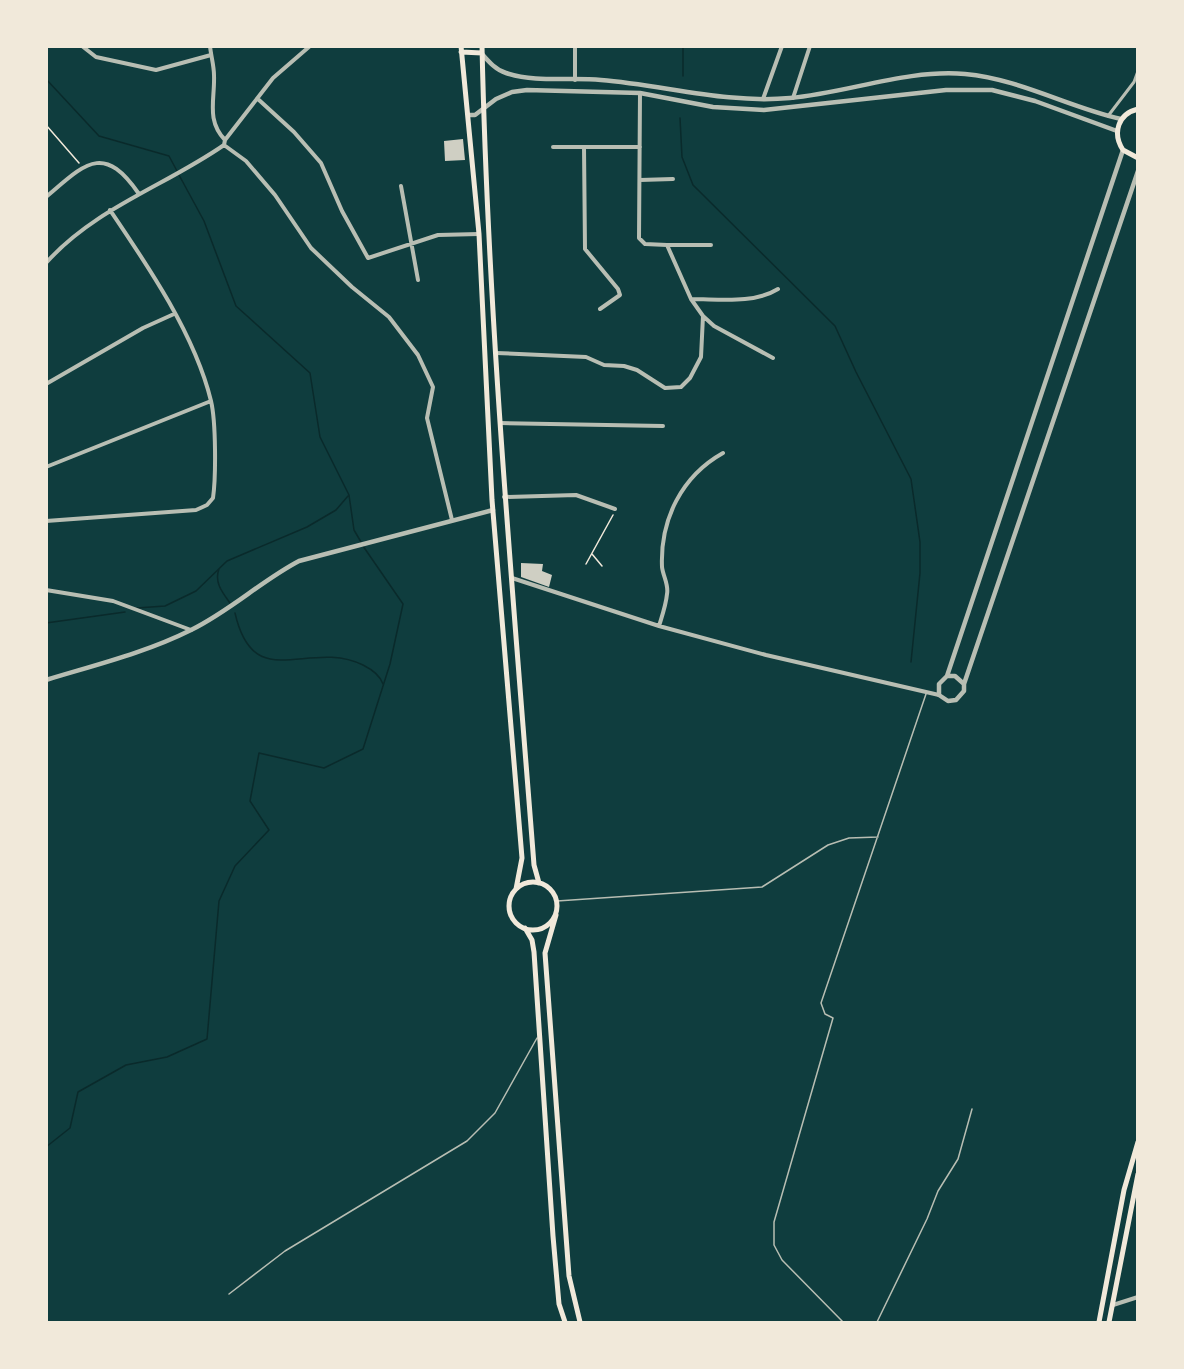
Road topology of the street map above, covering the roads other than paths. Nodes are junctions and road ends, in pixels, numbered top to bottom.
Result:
1 (210, 46) edge
2 (310, 46) edge
3 (576, 46) edge
4 (782, 46) edge
5 (810, 46) edge
6 (82, 47) edge
7 (461, 49) edge
8 (480, 49) edge
9 (211, 55) junction
10 (1137, 71) edge
11 (575, 80) junction
12 (680, 90) junction
13 (639, 93) junction
14 (792, 98) junction
15 (763, 99) junction
16 (259, 100) junction
17 (679, 101) junction
18 (483, 109) junction
19 (1137, 109) edge
20 (469, 115) junction
21 (1108, 116) junction
22 (1121, 119) junction
23 (1117, 131) junction
24 (225, 142) junction
25 (554, 147) dead end
26 (584, 147) junction
27 (640, 147) junction
28 (1123, 150) junction
29 (1137, 159) edge
30 (1137, 171) edge
31 (673, 179) dead end
32 (640, 180) junction
33 (401, 186) dead end
34 (139, 194) junction
35 (46, 196) edge
36 (110, 210) junction
37 (479, 234) junction
38 (412, 242) junction
39 (667, 245) junction
40 (711, 245) dead end
41 (46, 263) edge
42 (418, 280) dead end
43 (778, 289) dead end
44 (691, 299) junction
45 (600, 309) dead end
46 (174, 314) junction
47 (703, 316) junction
48 (496, 353) junction
49 (773, 358) dead end
50 (46, 384) edge
51 (211, 401) junction
52 (499, 423) junction
53 (663, 426) dead end
54 (723, 453) dead end
55 (46, 466) edge
56 (503, 497) junction
57 (615, 509) road end
58 (493, 510) junction
59 (452, 520) junction
60 (46, 521) edge
61 (512, 578) junction
62 (46, 590) edge
63 (659, 626) junction
64 (191, 630) junction
65 (947, 676) junction
66 (46, 680) edge
67 (964, 684) junction
68 (926, 694) junction
69 (939, 695) junction
70 (878, 837) junction
71 (540, 883) junction
72 (516, 888) junction
73 (557, 901) junction
74 (556, 915) junction
75 (525, 928) junction
76 (539, 1035) junction
77 (972, 1109) dead end
78 (1137, 1142) edge
79 (1137, 1174) edge
80 (229, 1294) dead end
81 (1137, 1297) edge
82 (1112, 1305) junction
83 (565, 1323) edge
84 (580, 1323) edge
85 (843, 1323) edge
86 (878, 1323) edge
87 (1099, 1323) edge
88 (1109, 1323) edge

1 - 9 street
2 - 16 street
3 - 11 street
4 - 15 street
5 - 14 street
6 - 9 street
7 - 8 main road
7 - 20 main road
8 - 11 street
8 - 18 main road
9 - 24 street
10 - 21 street
11 - 12 street
12 - 15 street
12 - 17 street
13 - 17 street
13 - 18 street
13 - 27 street
14 - 15 street
14 - 21 street
16 - 24 street
16 - 38 street
17 - 23 street
18 - 20 street
18 - 48 main road
19 - 22 main road
20 - 37 main road
21 - 22 street
22 - 23 main road
23 - 28 main road
24 - 34 street
24 - 59 street
25 - 26 street
26 - 27 street
26 - 45 street
27 - 32 street
28 - 29 main road
28 - 65 street
30 - 67 street
31 - 32 street
32 - 39 street
33 - 38 street
34 - 35 street
34 - 36 street
36 - 41 street
36 - 46 street
37 - 38 street
37 - 58 main road
38 - 42 street
39 - 40 street
39 - 44 street
43 - 44 street
44 - 47 street
46 - 50 street
46 - 51 street
47 - 48 street
47 - 49 street
48 - 52 main road
51 - 55 street
51 - 60 street
52 - 53 street
52 - 56 main road
54 - 63 street
56 - 57 street
56 - 61 main road
58 - 59 street
58 - 72 main road
59 - 64 street
61 - 63 street
61 - 71 main road
62 - 64 street
63 - 68 street
64 - 66 street
65 - 67 street
65 - 69 street
67 - 69 street
68 - 69 street
68 - 70 lane
70 - 73 lane
70 - 85 lane
71 - 72 main road
71 - 73 main road
72 - 75 main road
73 - 74 main road
74 - 75 main road
74 - 84 main road
75 - 76 main road
76 - 80 lane
76 - 83 main road
77 - 86 lane
78 - 87 main road
79 - 82 main road
81 - 82 street
82 - 88 main road

